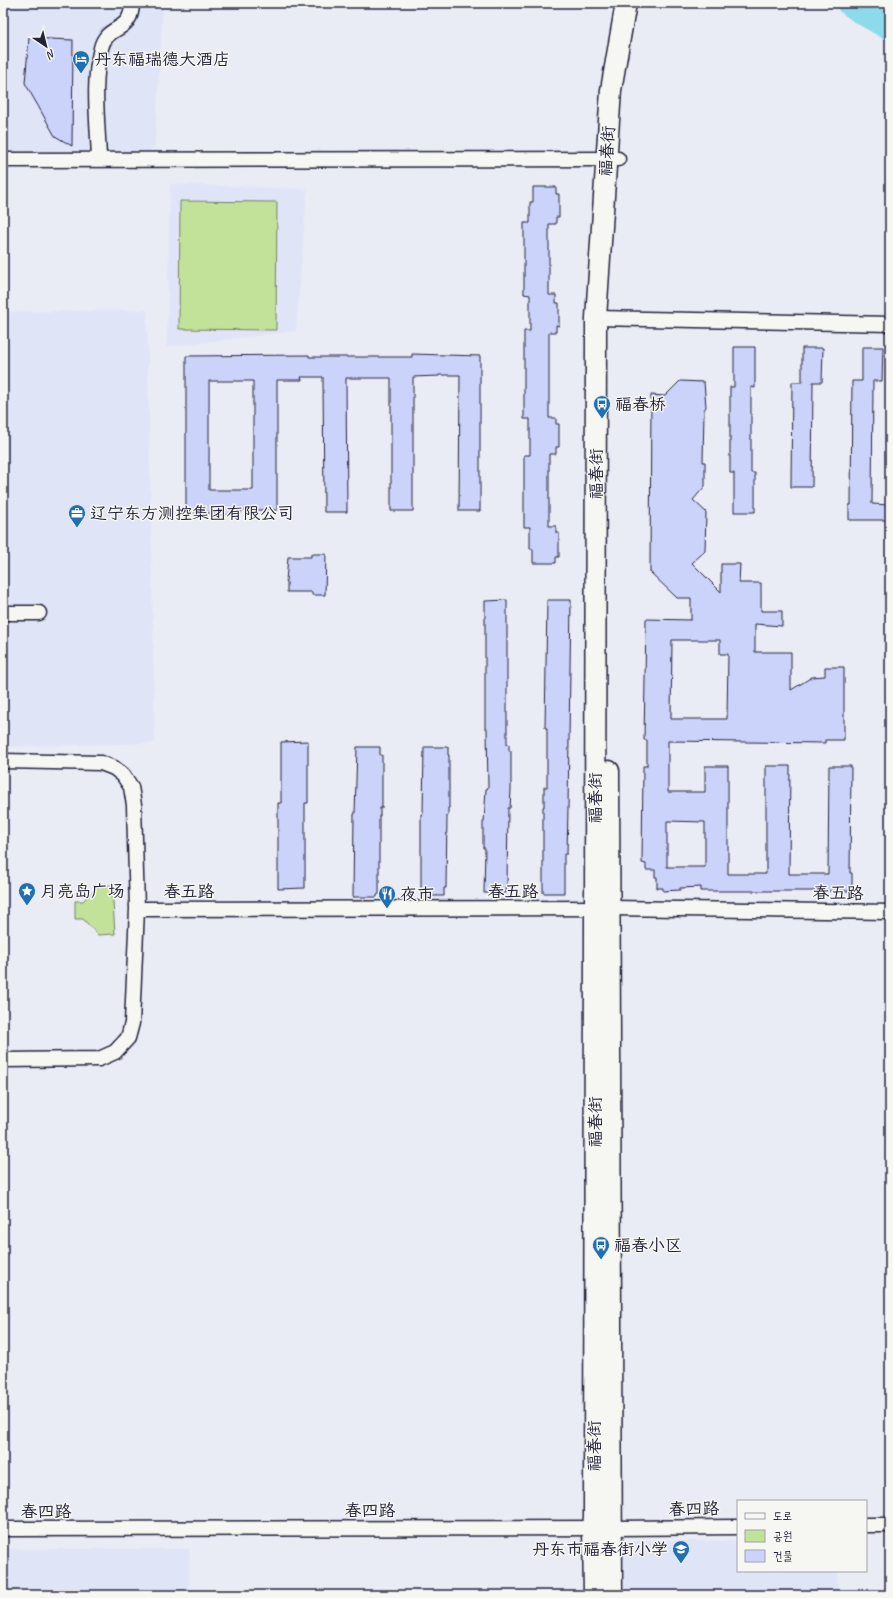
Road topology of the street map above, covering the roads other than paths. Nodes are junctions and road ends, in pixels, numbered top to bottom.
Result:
1 (132, 3) edge
2 (626, 3) edge
3 (639, 3) edge
4 (612, 159) junction
5 (3, 160) edge
6 (99, 160) junction
7 (602, 318) junction
8 (890, 324) edge
9 (3, 613) edge
10 (38, 613) dead end
11 (3, 761) edge
12 (602, 908) junction
13 (137, 910) junction
14 (890, 912) edge
15 (3, 1060) edge
16 (867, 1525) edge
17 (890, 1525) edge
18 (737, 1527) edge
19 (602, 1528) junction
20 (3, 1529) edge
21 (594, 1595) edge
22 (612, 1595) edge

1 - 6 street
2 - 4 main road, 福春街
3 - 4 main road, 福春街
4 - 6 street
4 - 7 main road, 福春街
5 - 6 street
7 - 8 street
7 - 12 main road, 福春街
9 - 10 street
11 - 13 street
12 - 13 street, 春五路
12 - 14 street, 春五路
12 - 19 main road, 福春街
13 - 15 street
16 - 17 street
18 - 19 street, 春四路
19 - 20 street, 春四路
19 - 21 main road, 福春街
19 - 22 main road, 福春街

